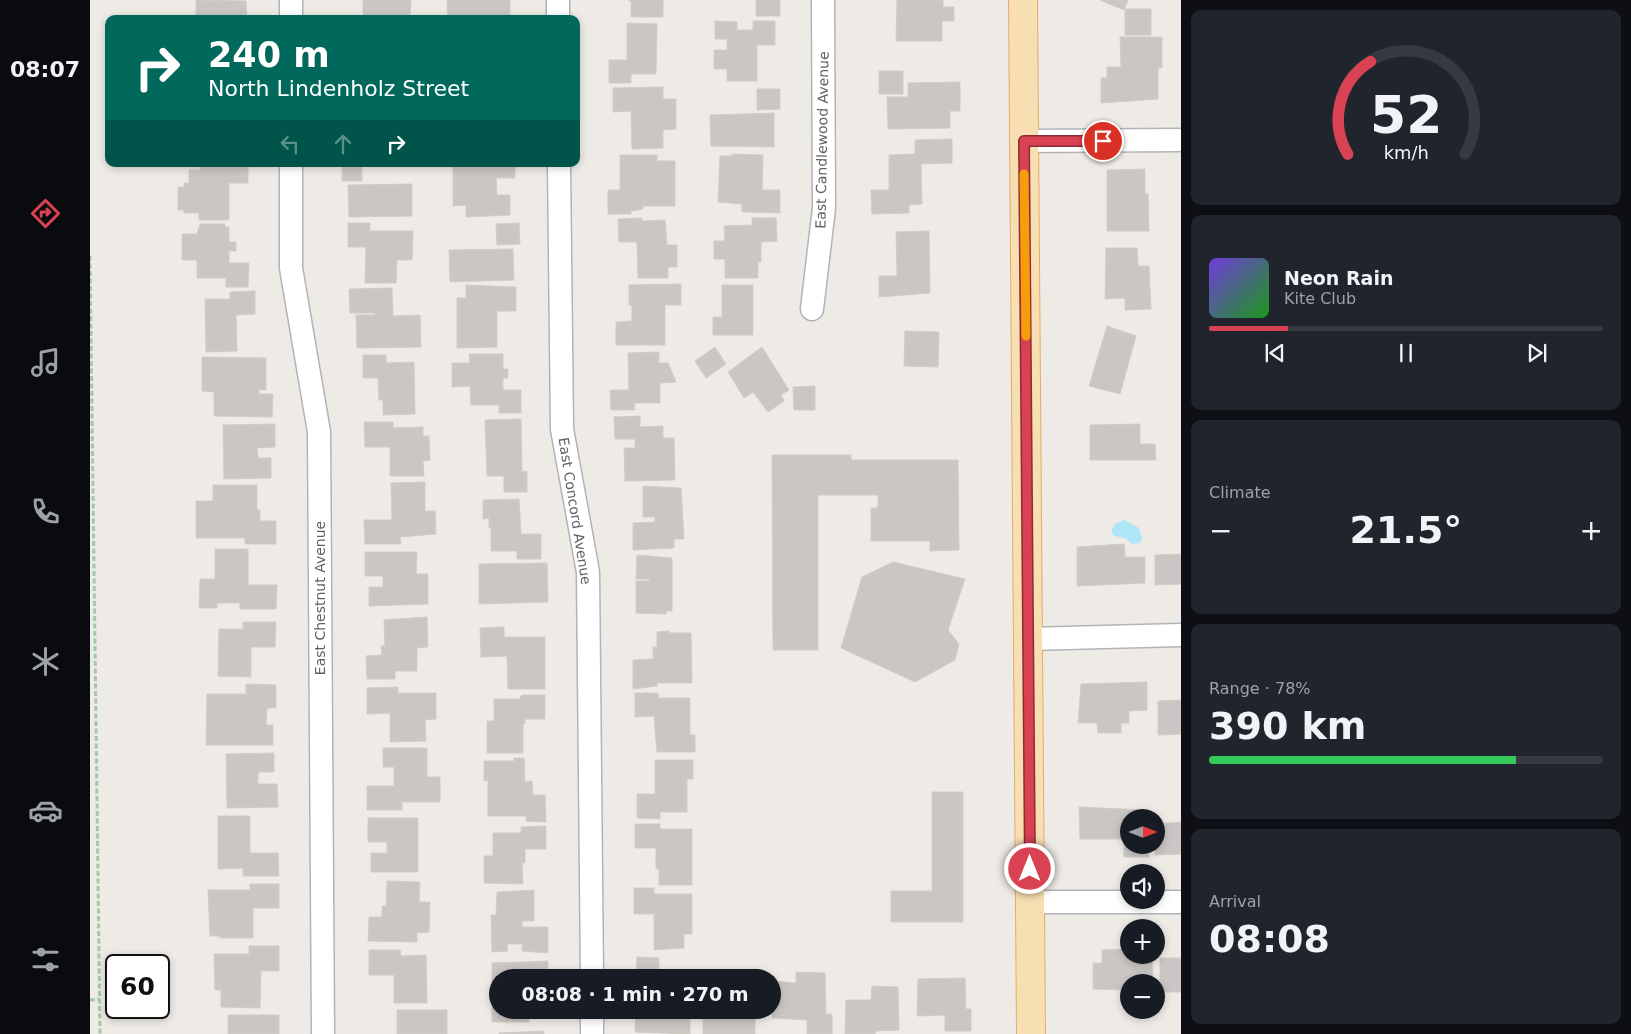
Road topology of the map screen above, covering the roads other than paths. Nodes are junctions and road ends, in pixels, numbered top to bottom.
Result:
1 (291, 0) edge
2 (558, 0) edge
3 (823, 0) edge
4 (1023, 0) edge
5 (291, 15) edge
6 (558, 15) edge
7 (1181, 140) edge
8 (1024, 141) junction
9 (291, 167) edge
10 (559, 167) edge
11 (812, 309) dead end
12 (1181, 635) edge
13 (1028, 638) junction
14 (1030, 902) junction
15 (1181, 902) edge
16 (592, 969) edge
17 (592, 1019) edge
18 (323, 1034) edge
19 (592, 1034) edge
20 (1031, 1034) edge

1 - 5 street
2 - 6 street
3 - 11 street, East Candlewood Avenue
4 - 8 main road
7 - 8 street
8 - 13 main road
9 - 18 street, East Chestnut Avenue
10 - 16 street, East Concord Avenue
12 - 13 street
13 - 14 main road
14 - 15 street
14 - 20 main road
17 - 19 street

